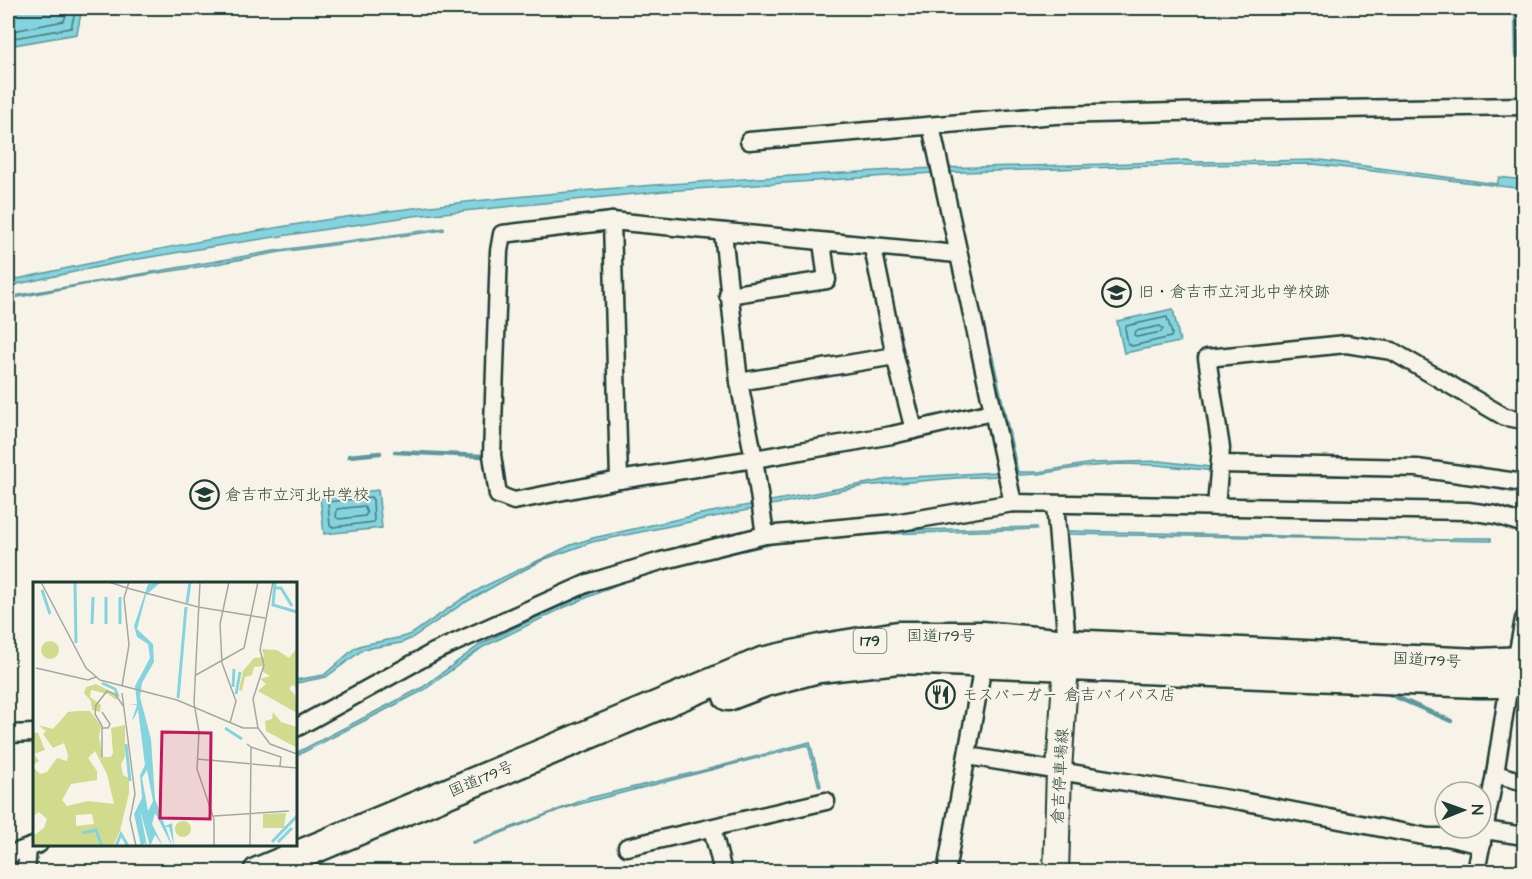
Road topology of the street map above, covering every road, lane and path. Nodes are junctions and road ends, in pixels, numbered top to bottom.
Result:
1 (1524, 106) edge
2 (931, 126) junction
3 (749, 141) dead end
4 (612, 221) junction
5 (723, 232) junction
6 (822, 242) junction
7 (873, 248) junction
8 (957, 254) junction
9 (728, 295) junction
10 (895, 356) junction
11 (739, 382) junction
12 (992, 412) junction
13 (1524, 420) edge
14 (914, 430) junction
15 (754, 459) junction
16 (1220, 464) junction
17 (620, 480) junction
18 (1524, 483) edge
19 (1012, 503) junction
20 (1054, 504) junction
21 (1216, 507) junction
22 (1524, 524) edge
23 (765, 534) junction
24 (1524, 619) edge
25 (1067, 656) junction
26 (982, 663) junction
27 (1519, 672) edge
28 (297, 727) edge
29 (33, 733) edge
30 (8, 734) edge
31 (968, 756) junction
32 (1059, 771) junction
33 (1495, 774) junction
34 (1524, 782) edge
35 (1493, 785) edge
36 (826, 801) dead end
37 (712, 828) junction
38 (1524, 836) edge
39 (1433, 837) edge
40 (1493, 838) edge
41 (1483, 840) edge
42 (34, 846) edge
43 (627, 847) dead end
44 (8, 855) edge
45 (275, 862) edge
46 (26, 872) edge
47 (308, 872) edge
48 (723, 872) edge
49 (946, 872) edge
50 (1056, 872) edge
51 (1476, 872) edge

1 - 2 street
2 - 3 street
2 - 8 street
4 - 5 street
4 - 17 street
4 - 17 street
5 - 6 street
5 - 9 street
6 - 7 street
6 - 9 street
7 - 8 street
7 - 10 street
8 - 12 street
9 - 11 street
10 - 11 street
10 - 14 street
11 - 15 street
12 - 14 street
12 - 19 street
13 - 16 street
14 - 15 street
15 - 17 street
15 - 23 street
16 - 18 street
16 - 21 street
19 - 20 street
19 - 23 street
20 - 21 street
20 - 25 street
21 - 22 street
23 - 28 street
24 - 27 street
25 - 26 highway, 国道179号 / 179
25 - 27 highway, 国道179号 / 179
25 - 32 main road, 倉吉停車場線
25 - 45 highway, 国道179号 / 179
26 - 31 street
26 - 47 highway, 国道179号 / 179
27 - 33 street
29 - 30 street
31 - 32 street
31 - 49 street
32 - 39 street
32 - 50 main road, 倉吉停車場線
33 - 34 street
33 - 35 street
36 - 37 street
37 - 43 street
37 - 48 street
38 - 40 street
41 - 51 street
42 - 44 street
42 - 46 street

